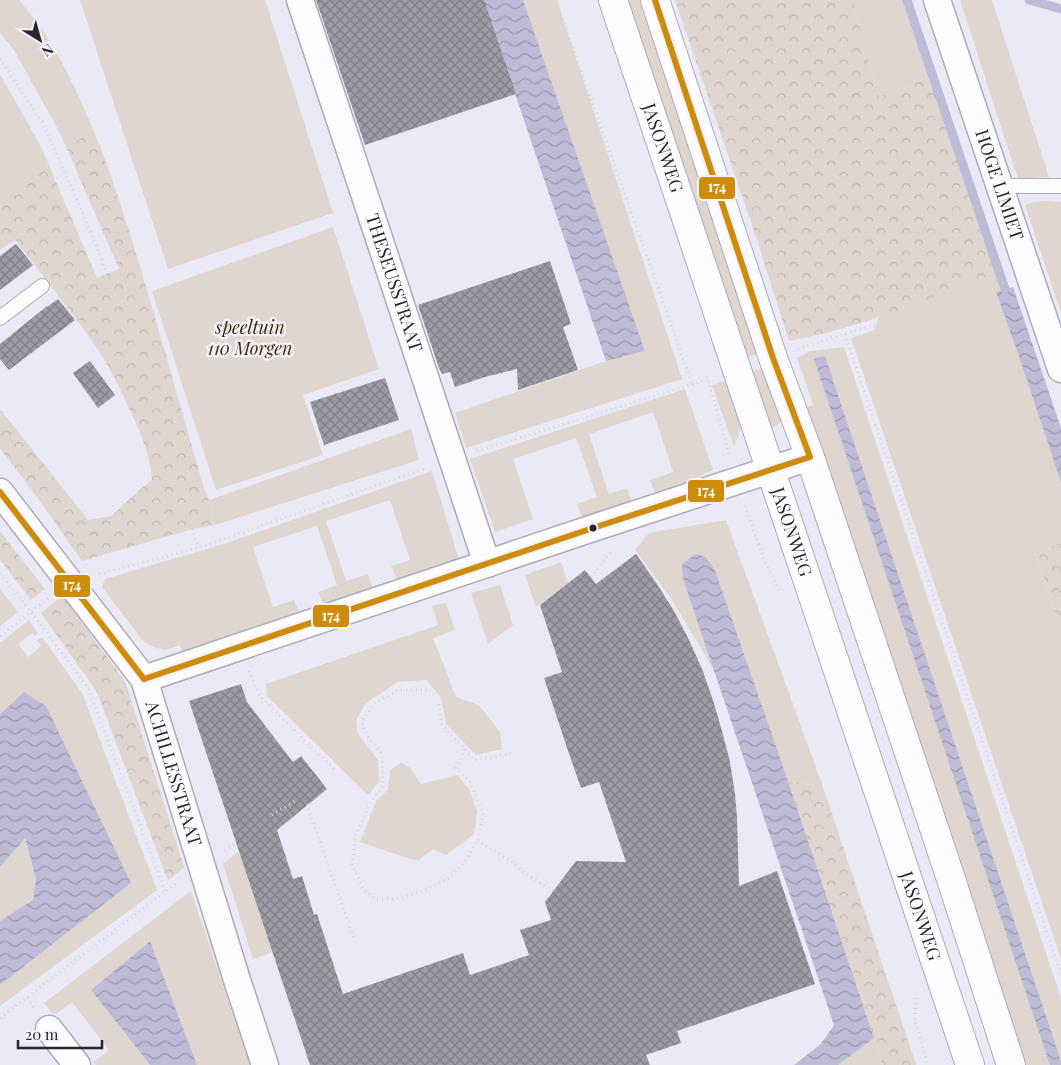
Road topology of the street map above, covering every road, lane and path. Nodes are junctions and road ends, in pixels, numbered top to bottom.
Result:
1 (300, 0) edge
2 (556, 0) edge
3 (613, 0) edge
4 (655, 0) edge
5 (866, 0) edge
6 (937, 0) edge
7 (0, 59) edge
8 (1000, 186) junction
9 (1061, 186) edge
10 (42, 286) dead end
11 (988, 288) dead end
12 (0, 318) edge
13 (882, 322) junction
14 (845, 334) junction
15 (790, 351) dead end
16 (1061, 369) edge
17 (708, 379) dead end
18 (692, 384) junction
19 (810, 457) junction
20 (452, 458) junction
21 (771, 469) junction
22 (0, 492) edge
23 (198, 548) junction
24 (487, 564) junction
25 (0, 574) edge
26 (69, 582) junction
27 (31, 612) junction
28 (0, 636) edge
29 (238, 648) junction
30 (144, 679) junction
31 (427, 690) dead end
32 (439, 704) dead end
33 (465, 749) junction
34 (513, 753) dead end
35 (336, 771) dead end
36 (295, 801) dead end
37 (307, 804) dead end
38 (272, 815) dead end
39 (478, 840) junction
40 (202, 868) junction
41 (165, 891) junction
42 (554, 891) dead end
43 (354, 938) dead end
44 (1061, 974) edge
45 (0, 1018) edge
46 (49, 1029) dead end
47 (77, 1065) edge
48 (265, 1065) edge
49 (972, 1065) edge
50 (1011, 1065) edge

1 - 20 street, THESEUSSTRAAT
2 - 18 path
3 - 21 street, JASONWEG
4 - 19 street
5 - 13 path
6 - 8 street, HOGE LIMIET
7 - 23 path
8 - 9 lane
8 - 16 street, HOGE LIMIET
10 - 12 lane
11 - 13 path
13 - 14 path
14 - 15 path
14 - 44 path
17 - 18 path
18 - 20 path
19 - 21 street
19 - 50 street
20 - 23 path
20 - 24 street, THESEUSSTRAAT
21 - 24 street
21 - 49 street, JASONWEG
22 - 26 street, ACHILLESSTRAAT
23 - 26 path
24 - 29 street
25 - 27 path
26 - 30 street, ACHILLESSTRAAT
27 - 28 path
27 - 41 path
29 - 30 street
29 - 35 path
30 - 40 street, ACHILLESSTRAAT
31 - 39 path
32 - 33 path
33 - 34 path
33 - 39 path
36 - 38 path
37 - 43 path
39 - 42 path
40 - 41 path
40 - 48 street, ACHILLESSTRAAT
41 - 45 path
46 - 47 street

